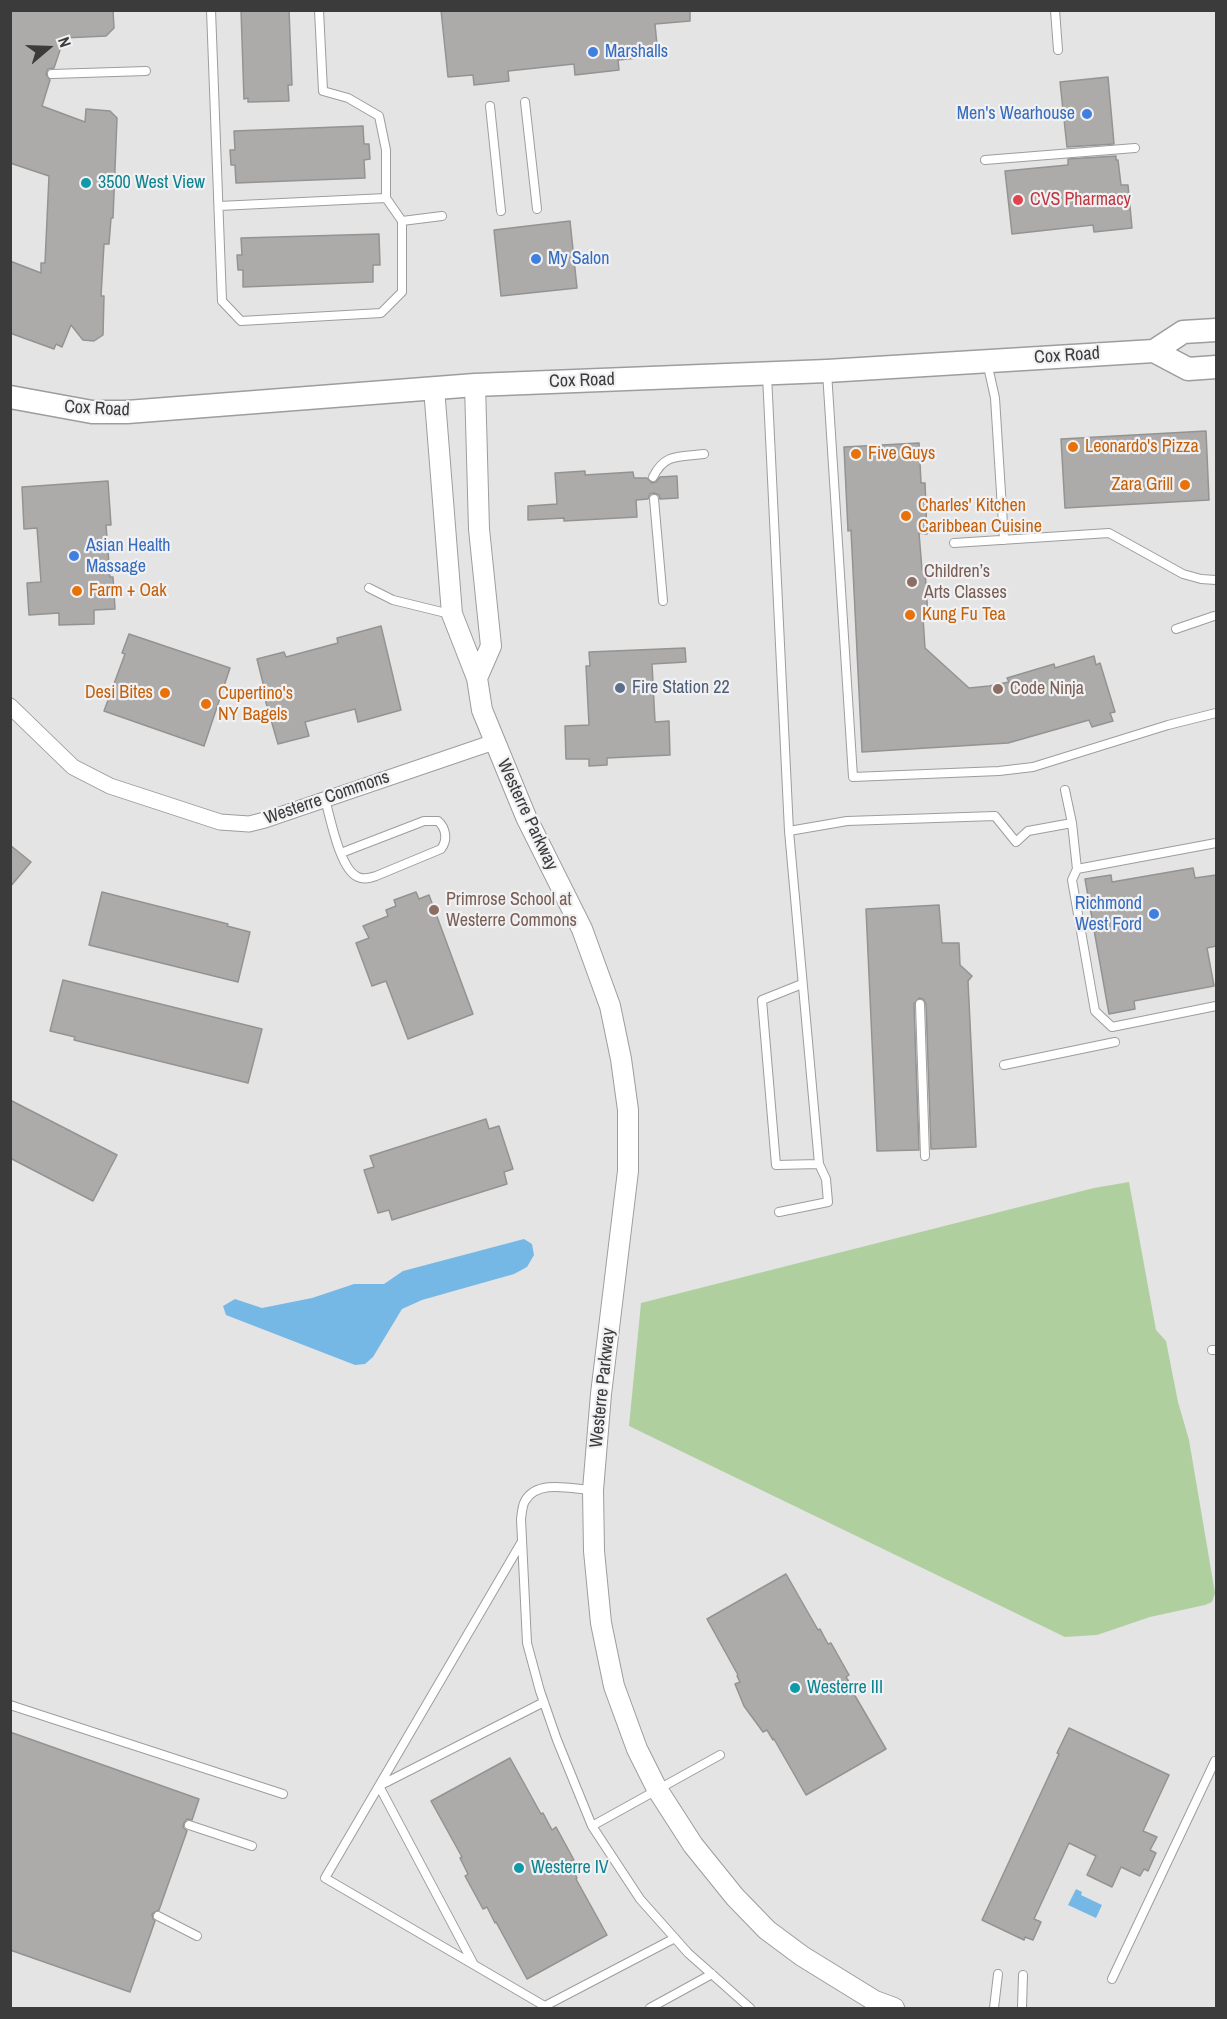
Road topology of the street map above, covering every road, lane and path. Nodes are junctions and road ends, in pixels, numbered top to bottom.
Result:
1 (211, 10) edge
2 (319, 10) edge
3 (1055, 10) edge
4 (1058, 50) dead end
5 (146, 71) dead end
6 (52, 74) dead end
7 (525, 102) dead end
8 (490, 106) dead end
9 (1135, 148) dead end
10 (984, 160) dead end
11 (386, 198) junction
12 (219, 206) junction
13 (537, 209) dead end
14 (501, 211) dead end
15 (442, 216) dead end
16 (402, 221) junction
17 (1216, 330) edge
18 (1154, 351) junction
19 (987, 361) junction
20 (1216, 367) edge
21 (827, 371) junction
22 (767, 374) junction
23 (475, 386) junction
24 (434, 388) junction
25 (10, 397) edge
26 (704, 454) dead end
27 (652, 477) dead end
28 (654, 499) dead end
29 (1004, 540) junction
30 (954, 543) dead end
31 (1216, 580) edge
32 (369, 588) dead end
33 (663, 601) dead end
34 (452, 614) junction
35 (1214, 616) dead end
36 (1176, 629) dead end
37 (477, 678) junction
38 (10, 706) edge
39 (1216, 713) edge
40 (494, 742) junction
41 (1065, 790) dead end
42 (325, 799) junction
43 (1072, 823) junction
44 (789, 831) junction
45 (1216, 843) edge
46 (341, 853) junction
47 (1077, 869) junction
48 (802, 984) junction
49 (920, 1004) dead end
50 (1216, 1006) edge
51 (1115, 1042) dead end
52 (1004, 1065) dead end
53 (925, 1156) dead end
54 (819, 1164) junction
55 (779, 1212) dead end
56 (593, 1491) junction
57 (521, 1541) junction
58 (544, 1702) junction
59 (10, 1705) edge
60 (720, 1755) dead end
61 (1215, 1761) dead end
62 (379, 1786) junction
63 (657, 1789) junction
64 (283, 1794) dead end
65 (189, 1825) dead end
66 (592, 1826) junction
67 (252, 1846) dead end
68 (158, 1916) dead end
69 (197, 1936) dead end
70 (675, 1938) junction
71 (473, 1964) junction
72 (712, 1974) junction
73 (998, 1974) dead end
74 (1023, 1975) dead end
75 (1112, 1979) dead end
76 (547, 2007) edge
77 (650, 2008) edge
78 (750, 2008) edge
79 (894, 2008) edge
80 (994, 2008) edge
81 (1022, 2008) edge

1 - 12 lane
2 - 11 lane
3 - 4 lane
5 - 6 lane
7 - 13 lane
8 - 14 lane
9 - 10 lane
11 - 12 lane
11 - 16 lane
12 - 16 lane
15 - 16 lane
17 - 18 main road
18 - 19 main road, Cox Road
18 - 20 main road
19 - 21 main road, Cox Road
19 - 29 lane
21 - 22 main road, Cox Road
21 - 39 lane
22 - 23 main road, Cox Road
22 - 44 lane
23 - 24 main road, Cox Road
23 - 37 street
24 - 25 main road, Cox Road
24 - 34 street, Westerre Parkway
26 - 27 lane
28 - 33 lane
29 - 30 lane
29 - 31 lane
32 - 34 lane
34 - 37 street, Westerre Parkway
35 - 36 lane
37 - 40 street, Westerre Parkway
38 - 42 street, Westerre Commons
40 - 42 street, Westerre Commons
40 - 56 street, Westerre Parkway
41 - 43 lane
42 - 46 lane
43 - 44 lane
43 - 47 lane
44 - 48 lane
45 - 47 lane
46 - 46 lane
47 - 50 lane
48 - 54 lane
48 - 54 lane
49 - 53 lane
51 - 52 lane
54 - 55 lane
56 - 57 lane
56 - 63 street, Westerre Parkway
57 - 58 lane
57 - 62 lane
58 - 62 lane
58 - 66 lane
59 - 64 lane
60 - 63 lane
61 - 75 lane
62 - 71 lane
62 - 71 lane
63 - 66 lane
63 - 79 street, Westerre Parkway
65 - 67 lane
66 - 70 lane
68 - 69 lane
70 - 72 lane
70 - 76 lane
71 - 76 lane
72 - 77 lane
72 - 78 lane
73 - 80 lane
74 - 81 lane

